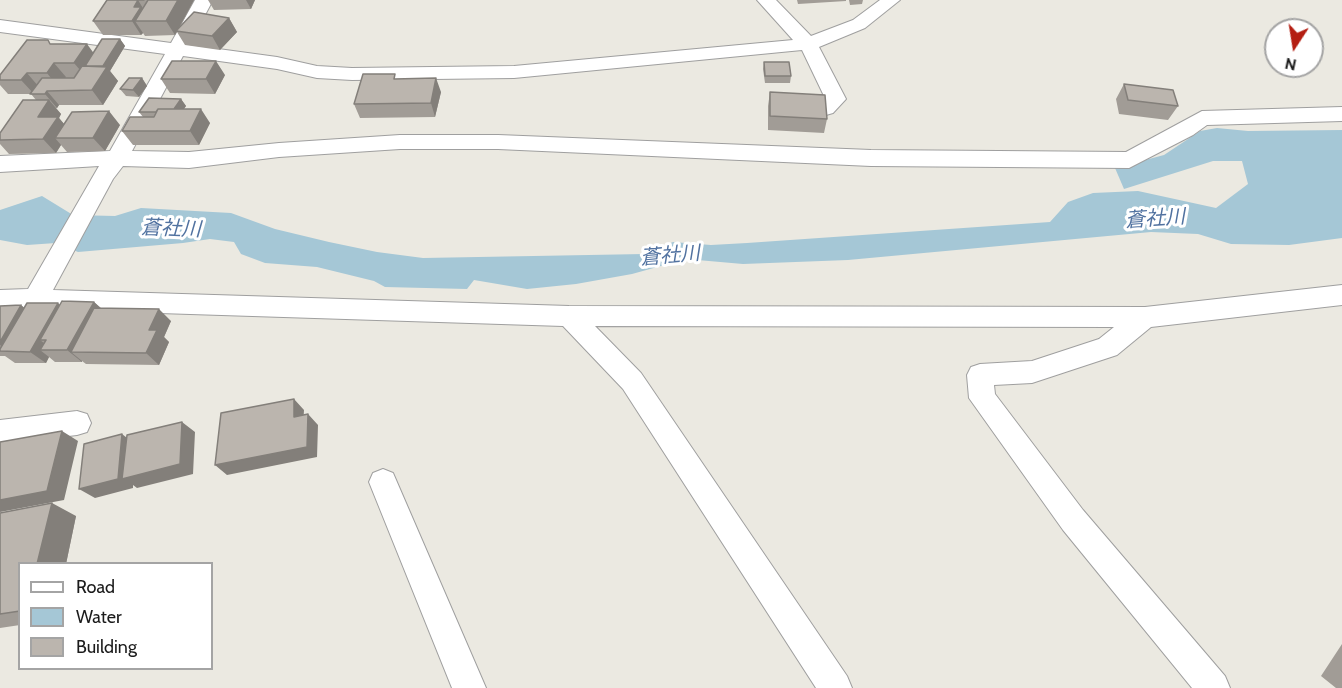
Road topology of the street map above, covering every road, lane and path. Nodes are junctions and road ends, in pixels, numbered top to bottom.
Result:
1 (204, 0) edge
2 (766, 0) edge
3 (891, 0) edge
4 (0, 26) edge
5 (808, 44) junction
6 (176, 49) junction
7 (826, 108) edge
8 (1342, 114) edge
9 (0, 164) edge
10 (111, 166) junction
11 (40, 290) junction
12 (1342, 295) edge
13 (0, 300) edge
14 (569, 316) junction
15 (1145, 317) junction
16 (77, 423) dead end
17 (0, 432) edge
18 (383, 482) dead end
19 (469, 688) edge
20 (835, 688) edge
21 (1213, 688) edge

1 - 6 street
2 - 5 street
3 - 5 street
4 - 6 street
5 - 6 street
5 - 7 street
6 - 10 street
8 - 10 street
9 - 10 street
10 - 11 street
11 - 13 street
11 - 14 street
12 - 15 street
14 - 15 street
14 - 20 street
15 - 21 street
16 - 17 street
18 - 19 street

